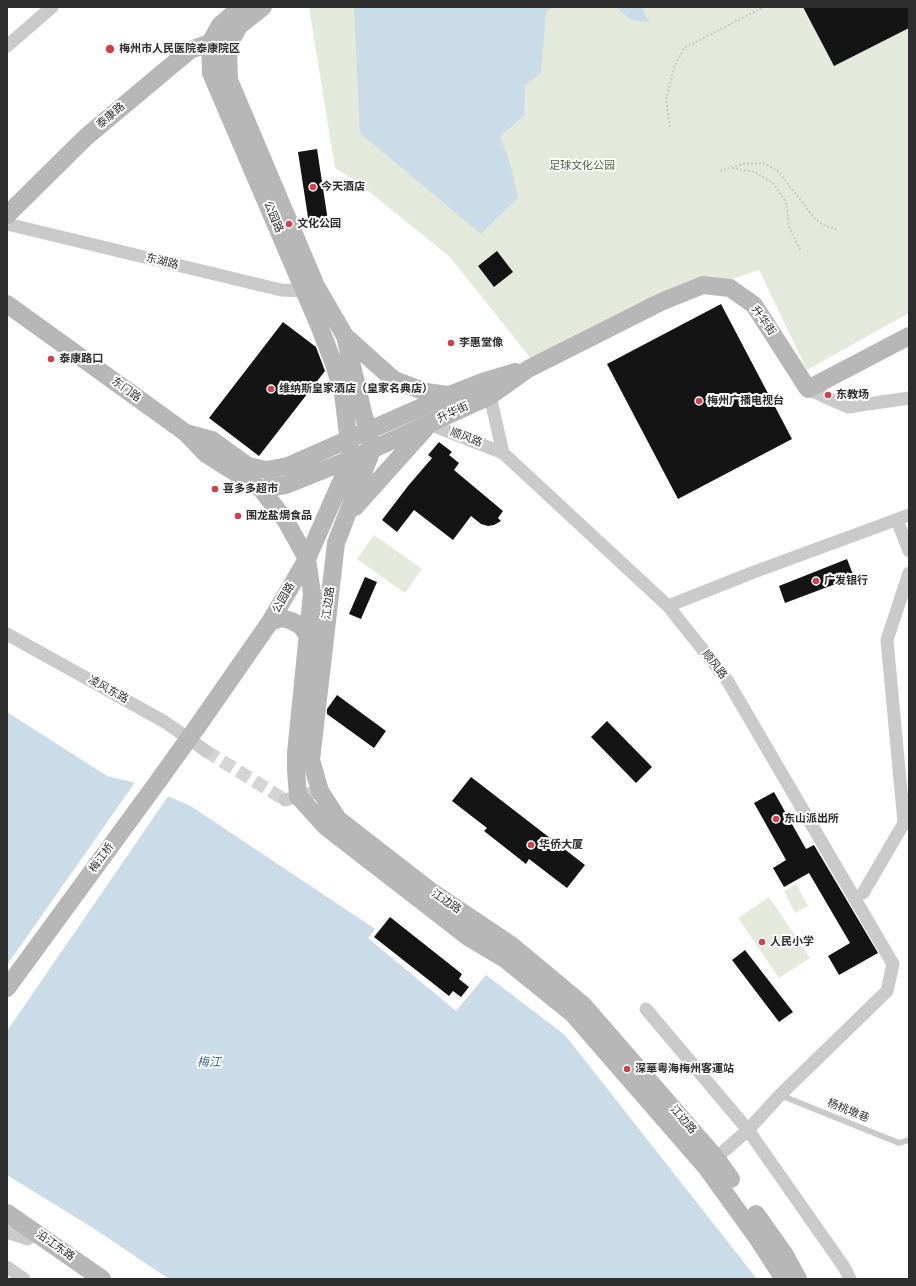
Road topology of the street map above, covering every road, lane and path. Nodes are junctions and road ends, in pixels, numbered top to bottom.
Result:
1 (52, 7) edge
2 (241, 7) edge
3 (263, 7) edge
4 (764, 7) edge
5 (210, 43) junction
6 (7, 46) edge
7 (228, 46) junction
8 (670, 127) dead end
9 (731, 168) junction
10 (720, 171) dead end
11 (7, 215) edge
12 (7, 224) edge
13 (838, 230) dead end
14 (801, 251) dead end
15 (310, 289) junction
16 (7, 304) edge
17 (345, 336) junction
18 (909, 336) edge
19 (528, 369) junction
20 (808, 389) junction
21 (449, 395) junction
22 (490, 396) junction
23 (909, 398) edge
24 (429, 424) junction
25 (368, 431) junction
26 (186, 433) junction
27 (349, 440) junction
28 (372, 450) junction
29 (503, 453) junction
30 (351, 458) junction
31 (261, 489) junction
32 (348, 515) junction
33 (903, 518) edge
34 (909, 551) edge
35 (307, 559) junction
36 (909, 573) edge
37 (668, 606) junction
38 (270, 622) junction
39 (7, 634) edge
40 (308, 636) junction
41 (197, 727) joint
42 (206, 751) tunnel mouth
43 (320, 791) junction
44 (292, 798) junction
45 (862, 893) dead end
46 (7, 988) edge
47 (646, 1009) dead end
48 (780, 1095) junction
49 (748, 1130) junction
50 (909, 1140) edge
51 (716, 1158) junction
52 (8, 1223) edge
53 (28, 1239) dead end
54 (7, 1267) edge
55 (24, 1279) edge
56 (102, 1279) edge
57 (784, 1279) edge
58 (798, 1279) edge
59 (850, 1279) edge

1 - 6 street
2 - 5 main road
3 - 7 main road
4 - 8 path
5 - 7 main road, 泰康路
5 - 11 main road, 泰康路
5 - 15 main road, 公园路
7 - 15 main road, 公园路
9 - 10 path
9 - 13 path
9 - 14 path
12 - 15 street, 东湖路
15 - 17 main road, 公园路
15 - 27 main road, 公园路
16 - 26 main road, 东门路
17 - 21 main road
17 - 25 main road, 公园路
18 - 20 main road
19 - 20 main road, 升华街
19 - 21 main road, 升华街
19 - 22 main road, 升华街
20 - 23 street
21 - 25 main road, 升华街
22 - 24 main road, 升华街
22 - 29 street, 顺风路
24 - 28 main road, 升华街
24 - 29 street, 顺风路
24 - 32 main road
25 - 27 main road, 升华街
25 - 28 main road, 公园路
26 - 27 main road, 东门路
26 - 31 main road, 东门路
27 - 30 main road, 公园路
28 - 30 main road, 升华街
28 - 32 main road, 江边路
29 - 37 street, 顺风路
30 - 31 main road
30 - 35 main road, 公园路
31 - 35 main road
32 - 43 main road, 江边路
33 - 34 street
33 - 37 street
35 - 38 main road, 公园路
35 - 40 main road, 江边路
36 - 45 street
37 - 48 street, 顺风路
38 - 40 main road
38 - 41 main road, 公园路
39 - 42 street, 凌风东路
40 - 44 main road, 江边路
41 - 46 main road, 梅江桥, bridge
43 - 44 street
43 - 51 main road, 江边路
44 - 57 main road, 江边路
47 - 49 street
48 - 49 street, 顺风路
48 - 50 lane, 杨桃墩巷
49 - 51 street, 顺风路
49 - 59 street
51 - 58 main road, 江边路
52 - 53 street
52 - 56 main road, 沿江东路
54 - 55 street

